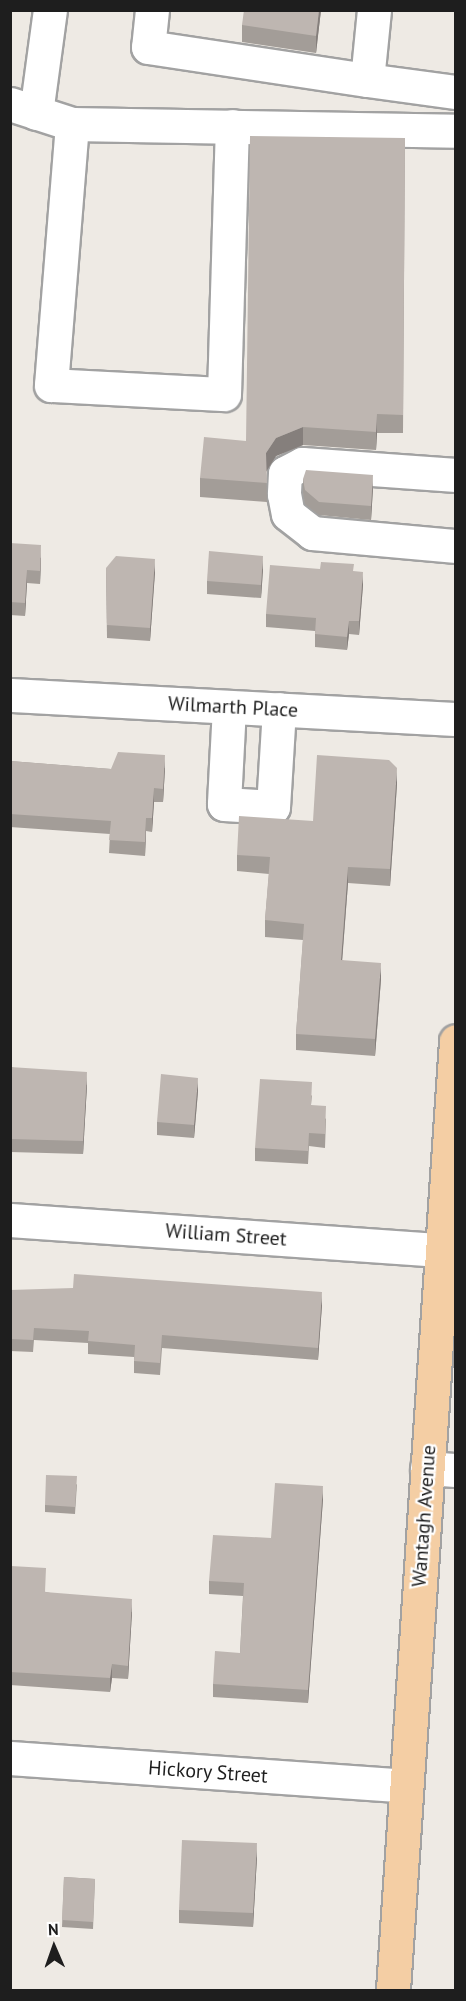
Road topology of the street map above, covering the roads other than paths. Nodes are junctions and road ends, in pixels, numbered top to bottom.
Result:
1 (50, 10) edge
2 (152, 10) edge
3 (374, 10) edge
4 (367, 80) junction
5 (456, 92) edge
6 (23, 109) edge
7 (72, 124) junction
8 (232, 126) junction
9 (456, 131) edge
10 (456, 475) edge
11 (456, 546) edge
12 (10, 695) edge
13 (228, 707) junction
14 (279, 710) junction
15 (456, 719) edge
16 (456, 1041) edge
17 (10, 1220) edge
18 (442, 1250) junction
19 (441, 1469) edge
20 (10, 1758) edge
21 (406, 1786) junction
22 (393, 1990) edge

1 - 6 street
2 - 4 street
3 - 4 street
4 - 5 street
6 - 7 street
7 - 8 street
7 - 8 street
8 - 9 street
10 - 11 street
12 - 13 street, Wilmarth Place
13 - 14 street, Wilmarth Place
13 - 14 street
14 - 15 street, Wilmarth Place
16 - 18 main road, Wantagh Avenue
17 - 18 street, William Street
18 - 19 main road, Wantagh Avenue
19 - 21 main road, Wantagh Avenue
20 - 21 street, Hickory Street
21 - 22 main road, Wantagh Avenue

